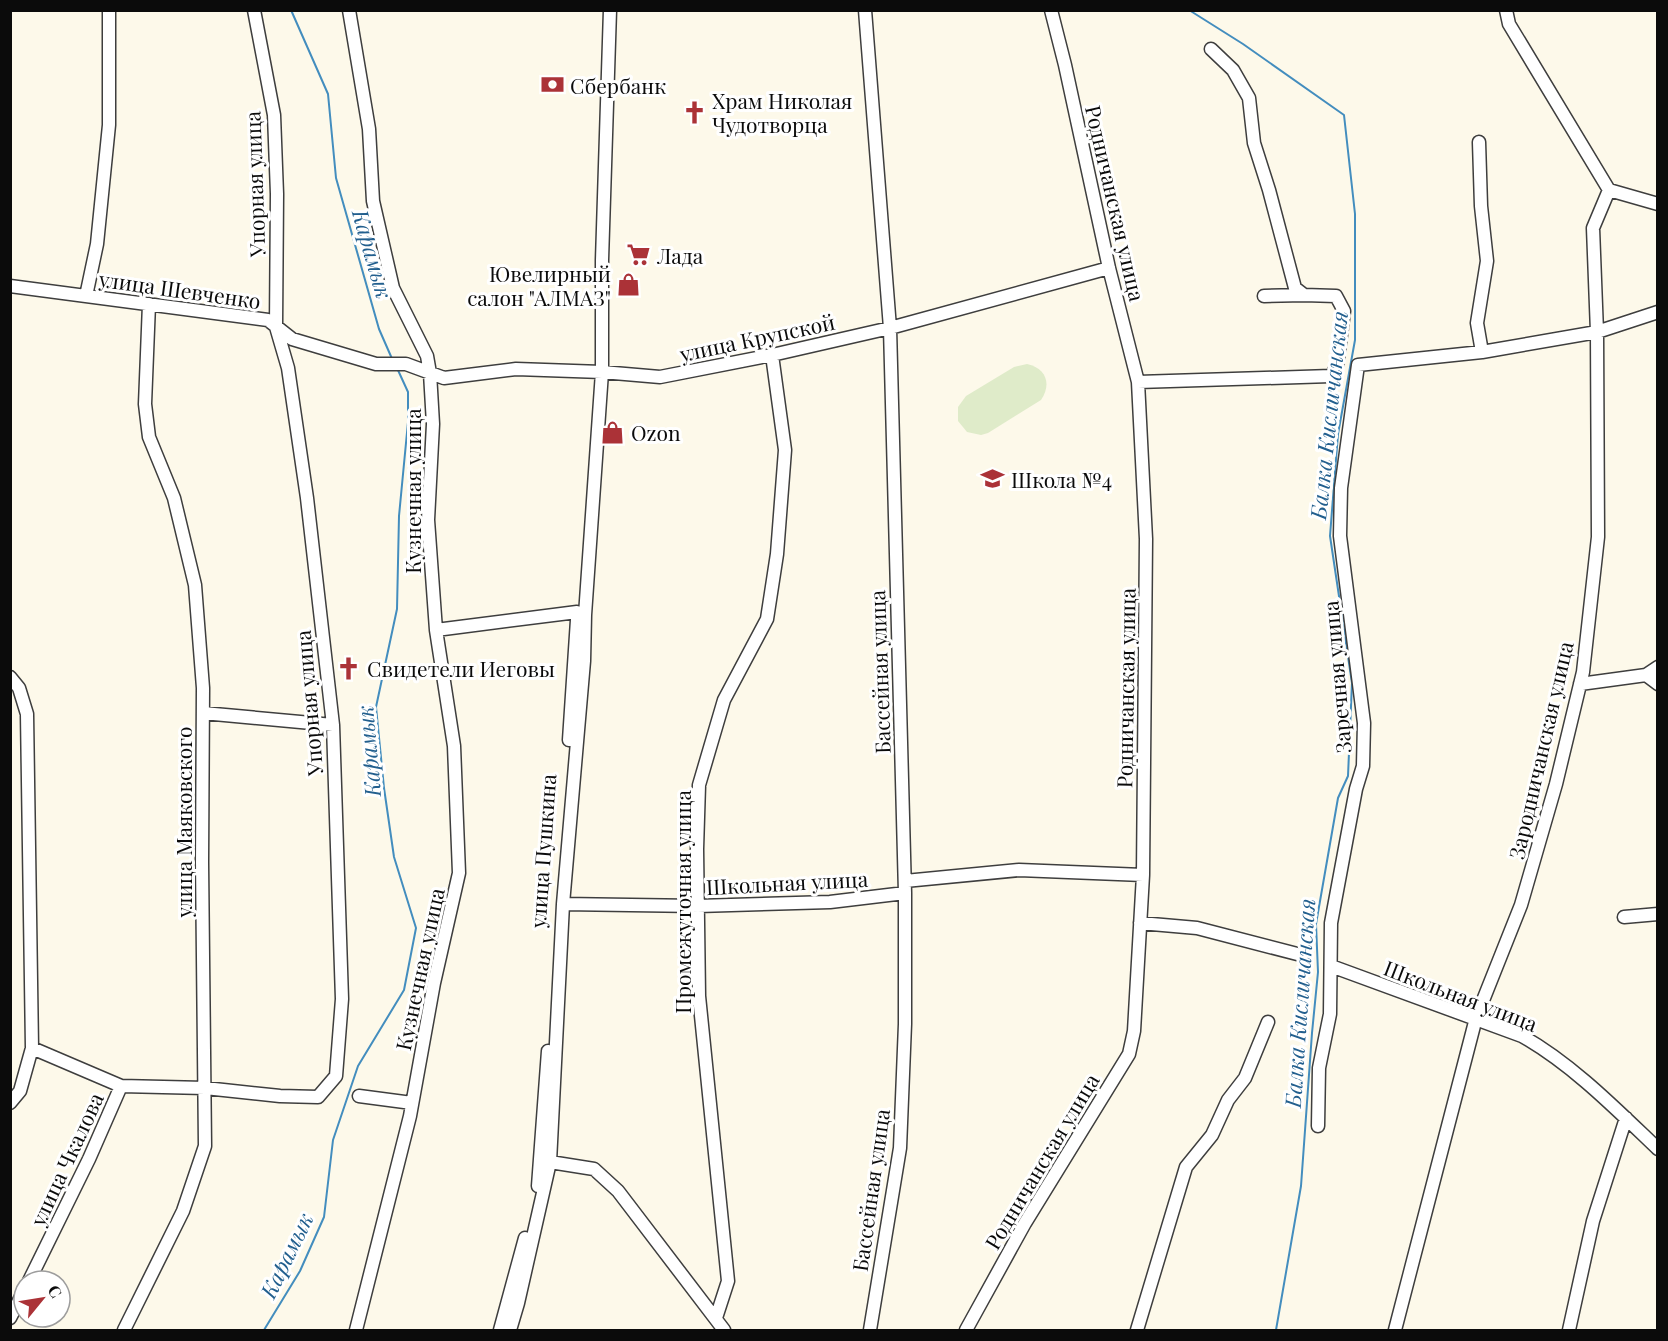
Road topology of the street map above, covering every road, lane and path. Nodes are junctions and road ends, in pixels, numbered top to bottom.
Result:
1 (110, 10) edge
2 (255, 10) edge
3 (349, 10) edge
4 (610, 10) edge
5 (865, 10) edge
6 (1051, 10) edge
7 (1506, 10) edge
8 (1211, 49) dead end
9 (1479, 142) dead end
10 (1609, 189) junction
11 (1658, 204) edge
12 (1109, 268) junction
13 (10, 286) edge
14 (1304, 295) junction
15 (86, 296) junction
16 (1264, 296) dead end
17 (149, 304) junction
18 (1658, 312) edge
19 (276, 327) junction
20 (890, 328) junction
21 (1597, 332) junction
22 (1482, 352) junction
23 (772, 355) junction
24 (406, 364) joint
25 (602, 372) junction
26 (430, 373) junction
27 (1138, 382) junction
28 (581, 614) junction
29 (436, 630) junction
30 (1658, 667) edge
31 (1646, 675) junction
32 (10, 677) edge
33 (1580, 684) junction
34 (1658, 684) edge
35 (203, 713) junction
36 (333, 725) junction
37 (1143, 875) junction
38 (905, 887) junction
39 (563, 904) junction
40 (698, 906) junction
41 (1658, 914) edge
42 (1624, 917) dead end
43 (1140, 923) junction
44 (1305, 957) dead end
45 (1330, 966) junction
46 (1476, 1018) junction
47 (1268, 1022) dead end
48 (32, 1048) junction
49 (122, 1086) junction
50 (205, 1088) junction
51 (359, 1096) dead end
52 (10, 1103) edge
53 (412, 1103) junction
54 (1626, 1118) junction
55 (1318, 1126) dead end
56 (1658, 1149) edge
57 (550, 1162) junction
58 (35, 1269) edge
59 (716, 1318) junction
60 (124, 1330) edge
61 (356, 1330) edge
62 (500, 1330) edge
63 (510, 1330) edge
64 (724, 1330) edge
65 (870, 1330) edge
66 (966, 1330) edge
67 (1137, 1330) edge
68 (1395, 1330) edge
69 (1569, 1330) edge

1 - 15 street
2 - 19 street, Упорная улица
3 - 26 street, Кузнечная улица
4 - 25 street, улица Пушкина
5 - 20 street, Бассейная улица
6 - 12 street, Родничанская улица
7 - 10 street
8 - 14 street
9 - 22 street
10 - 11 street
10 - 21 street, Зародничанская улица
12 - 20 street, улица Крупской
12 - 27 street, Родничанская улица
13 - 15 street, улица Шевченко
14 - 16 street
14 - 27 street
15 - 17 street, улица Шевченко
17 - 19 street, улица Шевченко
17 - 35 street, улица Маяковского
18 - 21 street
19 - 24 street, улица Шевченко
19 - 36 street, Упорная улица
20 - 23 street, улица Крупской
20 - 38 street, Бассейная улица
21 - 22 street
21 - 33 street, Зародничанская улица
22 - 45 street, Заречная улица
23 - 25 street, улица Крупской
23 - 40 street, Промежуточная улица
24 - 26 street, улица Крупской
25 - 26 street, улица Крупской
25 - 28 street, улица Пушкина
26 - 29 street, Кузнечная улица
27 - 37 street, Родничанская улица
28 - 29 street
28 - 39 street, улица Пушкина
28 - 62 street, улица Пушкина
29 - 53 street, Кузнечная улица
30 - 31 street
31 - 33 street
31 - 34 street
32 - 48 street
33 - 46 street, Зародничанская улица
35 - 36 street
35 - 50 street, улица Маяковского
36 - 50 street, Упорная улица
37 - 38 street, Школьная улица
37 - 43 street, Родничанская улица
38 - 40 street, Школьная улица
38 - 65 street, Бассейная улица
39 - 40 street, Школьная улица
39 - 57 street, улица Пушкина
40 - 59 street, Промежуточная улица
41 - 42 street
43 - 44 street
43 - 66 street, Родничанская улица
45 - 46 street, Школьная улица
45 - 55 street, Заречная улица
46 - 54 street, Школьная улица
46 - 68 street, Зародничанская улица
47 - 67 street
48 - 49 street, Упорная улица
48 - 52 street
49 - 50 street, Упорная улица
49 - 58 street, улица Чкалова
50 - 60 street, улица Маяковского
51 - 53 street
53 - 61 street, Кузнечная улица
54 - 56 street, Школьная улица
54 - 69 street
57 - 59 street
57 - 63 street, улица Пушкина
59 - 64 street

